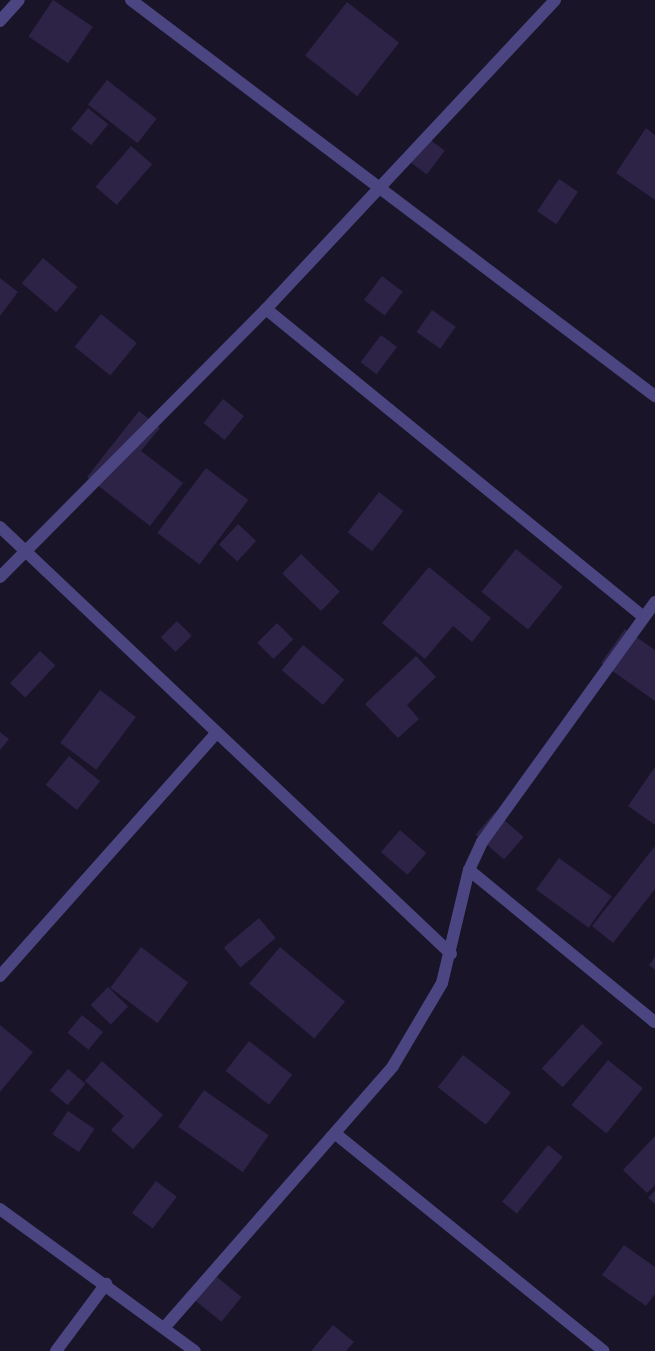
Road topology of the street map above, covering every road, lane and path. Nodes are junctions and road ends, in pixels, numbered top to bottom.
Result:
1 (19, 0) edge
2 (131, 0) edge
3 (555, 0) edge
4 (0, 21) edge
5 (381, 188) junction
6 (266, 309) junction
7 (655, 396) edge
8 (0, 527) edge
9 (24, 550) junction
10 (0, 577) edge
11 (655, 603) edge
12 (643, 616) junction
13 (215, 735) junction
14 (469, 870) junction
15 (451, 954) junction
16 (0, 976) edge
17 (655, 1022) edge
18 (337, 1136) junction
19 (0, 1209) edge
20 (106, 1284) junction
21 (164, 1328) junction
22 (56, 1351) edge
23 (195, 1351) edge
24 (604, 1351) edge

1 - 4 street
2 - 5 street
3 - 5 street
5 - 6 street
5 - 7 street
6 - 9 street
6 - 12 street
8 - 9 street
9 - 10 street
9 - 13 street
11 - 12 street
12 - 14 street
13 - 15 street
13 - 16 street
14 - 15 street
14 - 17 street
15 - 18 street
18 - 21 street
18 - 24 street
19 - 20 street
20 - 21 street
20 - 22 street
21 - 23 street

